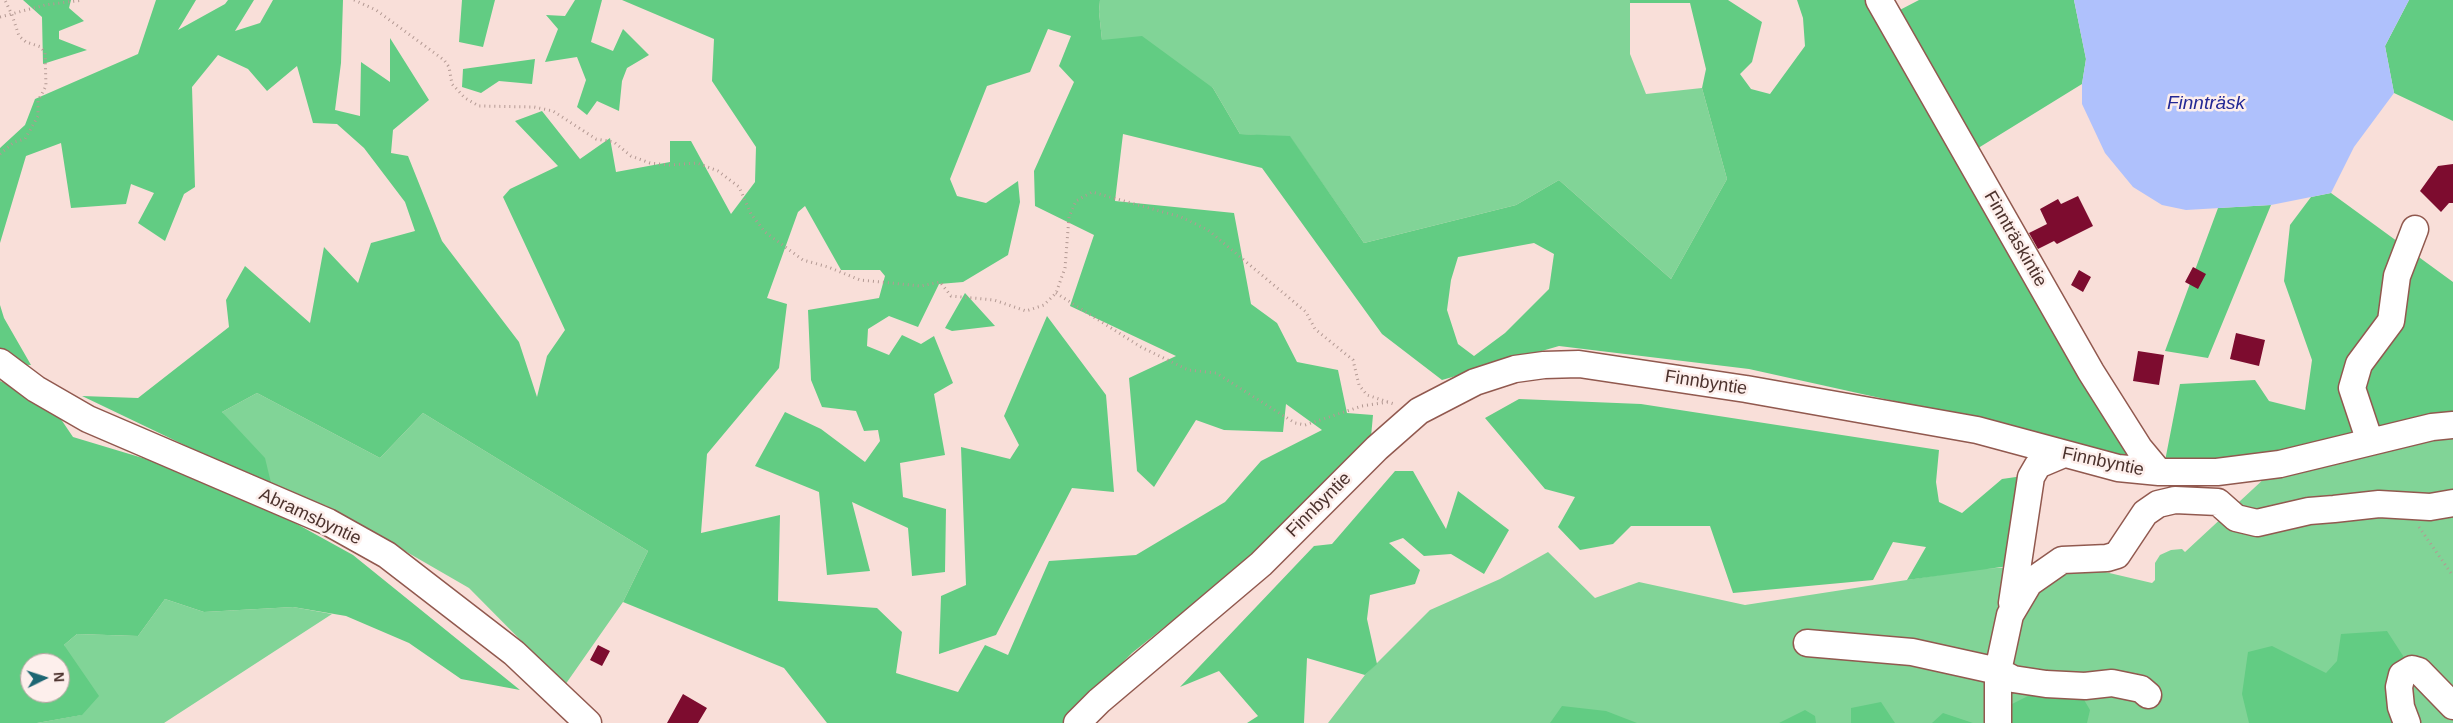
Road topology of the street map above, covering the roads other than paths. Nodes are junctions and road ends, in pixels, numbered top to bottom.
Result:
1 (1879, 0) edge
2 (2415, 229) dead end
3 (0, 362) edge
4 (2453, 425) edge
5 (2370, 442) junction
6 (2064, 454) junction
7 (2159, 472) junction
8 (2453, 503) edge
9 (2010, 615) junction
10 (1807, 643) dead end
11 (1998, 671) junction
12 (2148, 695) dead end
13 (2453, 706) edge
14 (588, 723) edge
15 (1077, 723) edge
16 (1998, 723) edge
17 (2407, 723) edge

1 - 7 street, Finnträskintie
2 - 5 street
3 - 14 street, Abramsbyntie
4 - 5 street, Finnbyntie
5 - 7 street, Finnbyntie
6 - 7 street, Finnbyntie
6 - 9 street
6 - 15 street, Finnbyntie
8 - 9 street
9 - 11 street
10 - 11 street
11 - 12 street
11 - 16 street
13 - 17 street

